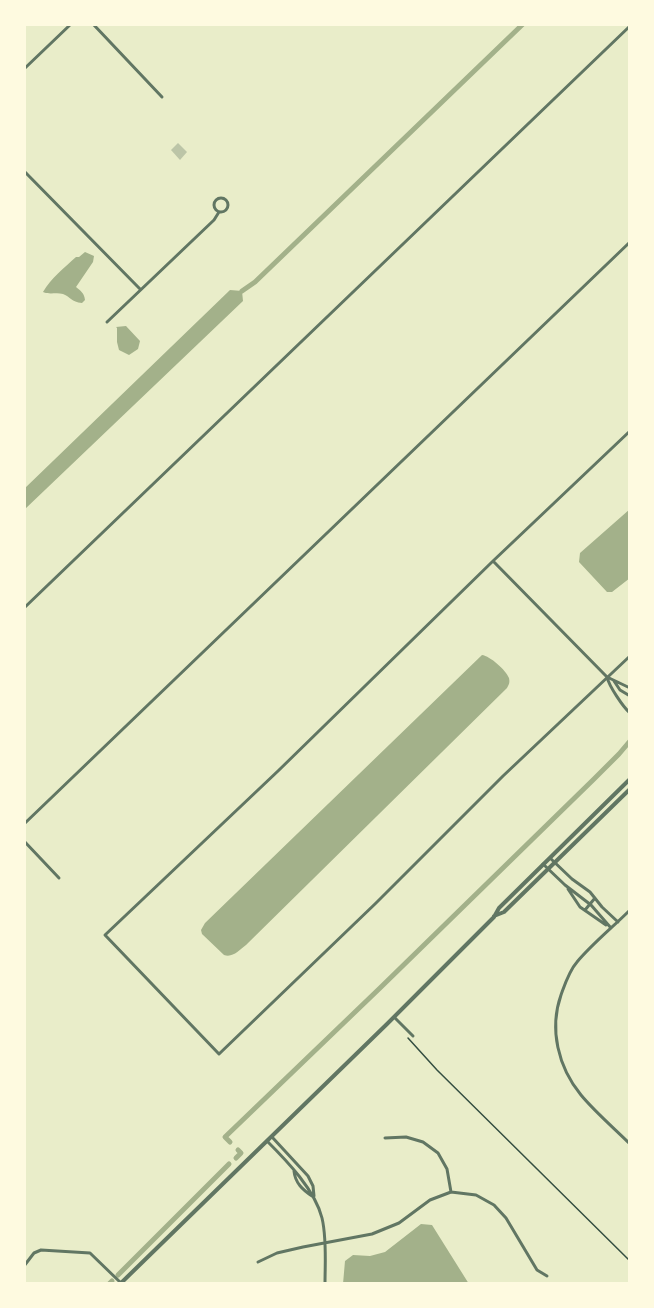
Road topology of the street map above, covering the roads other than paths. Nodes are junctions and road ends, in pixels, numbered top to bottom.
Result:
1 (71, 24) edge
2 (93, 24) edge
3 (630, 26) edge
4 (24, 69) edge
5 (162, 97) dead end
6 (24, 171) edge
7 (219, 212) junction
8 (630, 242) edge
9 (140, 289) junction
10 (107, 322) dead end
11 (630, 431) edge
12 (493, 561) junction
13 (24, 608) edge
14 (630, 656) edge
15 (607, 677) junction
16 (614, 681) junction
17 (630, 688) edge
18 (628, 696) edge
19 (621, 704) junction
20 (630, 712) edge
21 (630, 779) edge
22 (630, 789) edge
23 (24, 824) edge
24 (24, 841) edge
25 (550, 858) junction
26 (554, 862) junction
27 (543, 864) junction
28 (548, 868) junction
29 (59, 878) dead end
30 (566, 885) junction
31 (595, 898) junction
32 (589, 904) junction
33 (585, 910) junction
34 (630, 910) edge
35 (494, 917) junction
36 (618, 922) junction
37 (611, 928) junction
38 (394, 1017) junction
39 (413, 1036) dead end
40 (272, 1137) junction
41 (385, 1138) dead end
42 (267, 1141) junction
43 (630, 1144) edge
44 (451, 1192) junction
45 (314, 1197) junction
46 (324, 1244) junction
47 (258, 1262) dead end
48 (24, 1266) edge
49 (547, 1276) dead end
50 (120, 1284) edge
51 (326, 1284) edge

1 - 4 street
2 - 5 street
3 - 13 street
6 - 9 street
7 - 7 street
7 - 9 street
8 - 23 street
9 - 10 street
11 - 12 street
12 - 15 street
12 - 15 street
14 - 15 street
15 - 16 street
15 - 19 street
16 - 17 street
16 - 18 street
18 - 19 street
19 - 20 street
21 - 25 street
22 - 26 street
24 - 29 street
25 - 26 street
25 - 27 street
26 - 28 street
26 - 31 street
27 - 28 street
27 - 35 street
28 - 30 street
28 - 35 street
30 - 32 street
30 - 33 street
31 - 32 street
31 - 36 street
32 - 33 street
32 - 37 street
33 - 37 street
34 - 36 street
35 - 38 street
36 - 37 street
37 - 43 street
38 - 39 street
38 - 40 street
40 - 42 street
40 - 45 street
41 - 44 street
42 - 45 street
42 - 50 street
44 - 46 street
44 - 49 street
45 - 46 street
46 - 47 street
46 - 51 street
48 - 50 street

